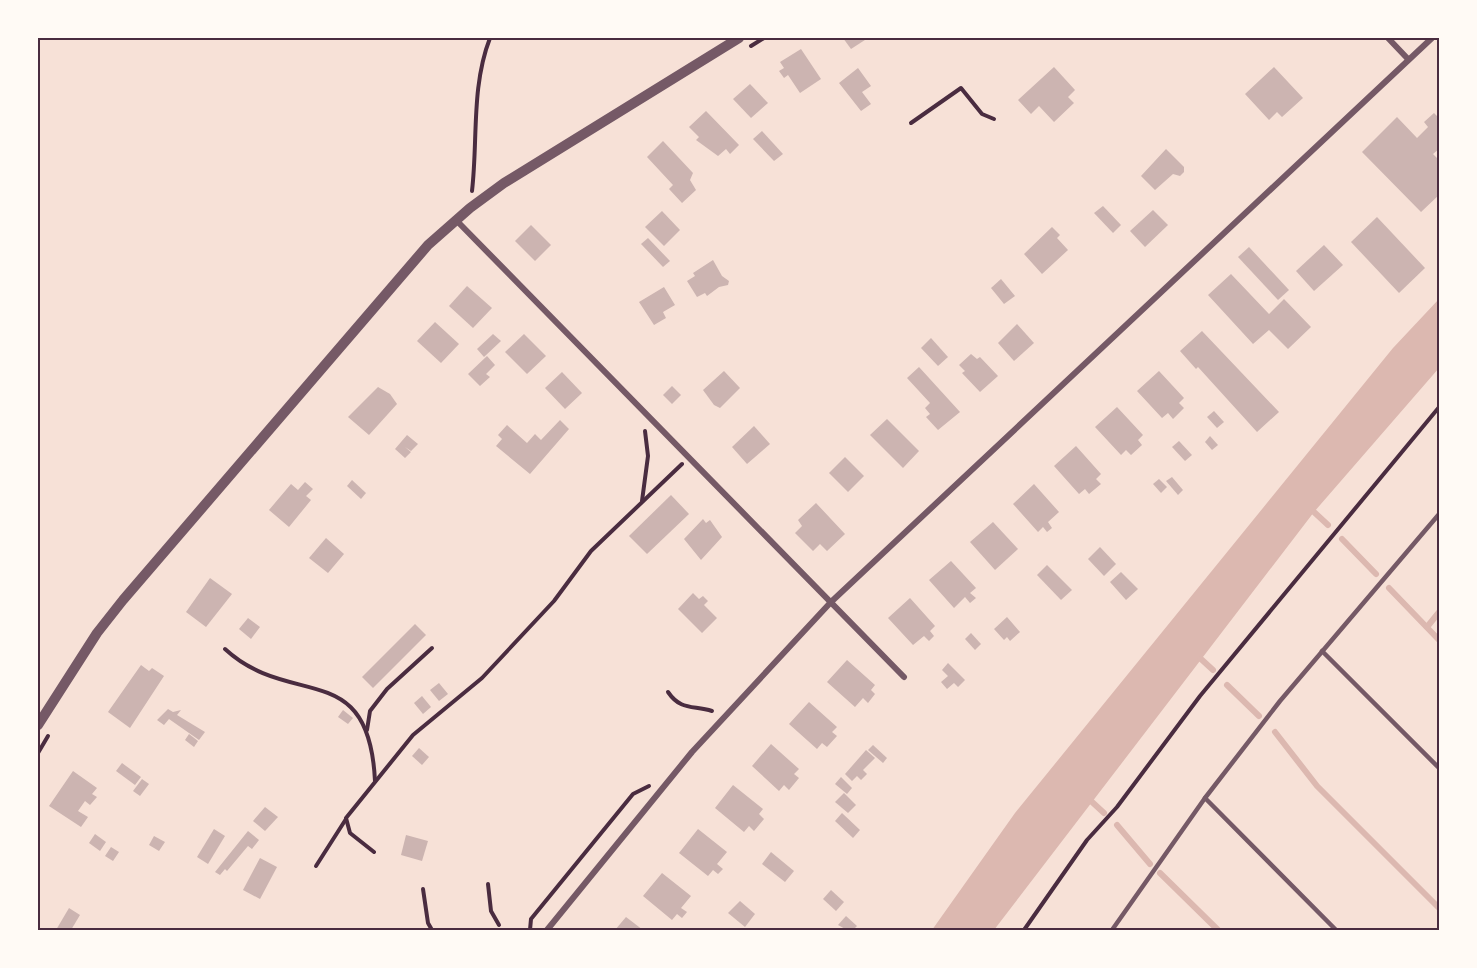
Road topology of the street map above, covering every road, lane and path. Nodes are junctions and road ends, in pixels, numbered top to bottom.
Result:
1 (490, 38) edge
2 (739, 38) edge
3 (764, 38) edge
4 (1388, 38) edge
5 (1432, 38) edge
6 (748, 48) dead end
7 (1407, 58) junction
8 (994, 119) dead end
9 (911, 123) dead end
10 (470, 208) junction
11 (455, 220) junction
12 (1440, 406) edge
13 (643, 411) junction
14 (689, 458) junction
15 (642, 502) junction
16 (1440, 513) edge
17 (831, 602) junction
18 (432, 648) dead end
19 (225, 649) dead end
20 (1322, 651) junction
21 (904, 677) dead end
22 (668, 692) dead end
23 (712, 711) dead end
24 (38, 725) edge
25 (54, 726) dead end
26 (367, 734) junction
27 (38, 753) edge
28 (1440, 769) edge
29 (375, 782) junction
30 (1205, 798) junction
31 (346, 818) junction
32 (374, 852) dead end
33 (316, 866) dead end
34 (488, 884) dead end
35 (423, 889) dead end
36 (499, 925) dead end
37 (432, 930) edge
38 (547, 930) edge
39 (1024, 930) edge
40 (1112, 930) edge
41 (1336, 930) edge

1 - 10 path
2 - 10 street
3 - 6 path
4 - 7 street
5 - 7 street
7 - 17 street
8 - 9 path
10 - 11 street
11 - 13 street
11 - 24 street
12 - 39 path
13 - 14 street
13 - 15 path
14 - 15 path
14 - 17 street
15 - 29 path
16 - 20 lane
17 - 21 street
17 - 38 street
18 - 26 path
19 - 26 path
20 - 28 lane
20 - 30 lane
22 - 23 path
25 - 27 path
26 - 29 path
29 - 31 path
30 - 40 lane
30 - 41 lane
31 - 32 path
31 - 33 path
34 - 36 path
35 - 37 path

